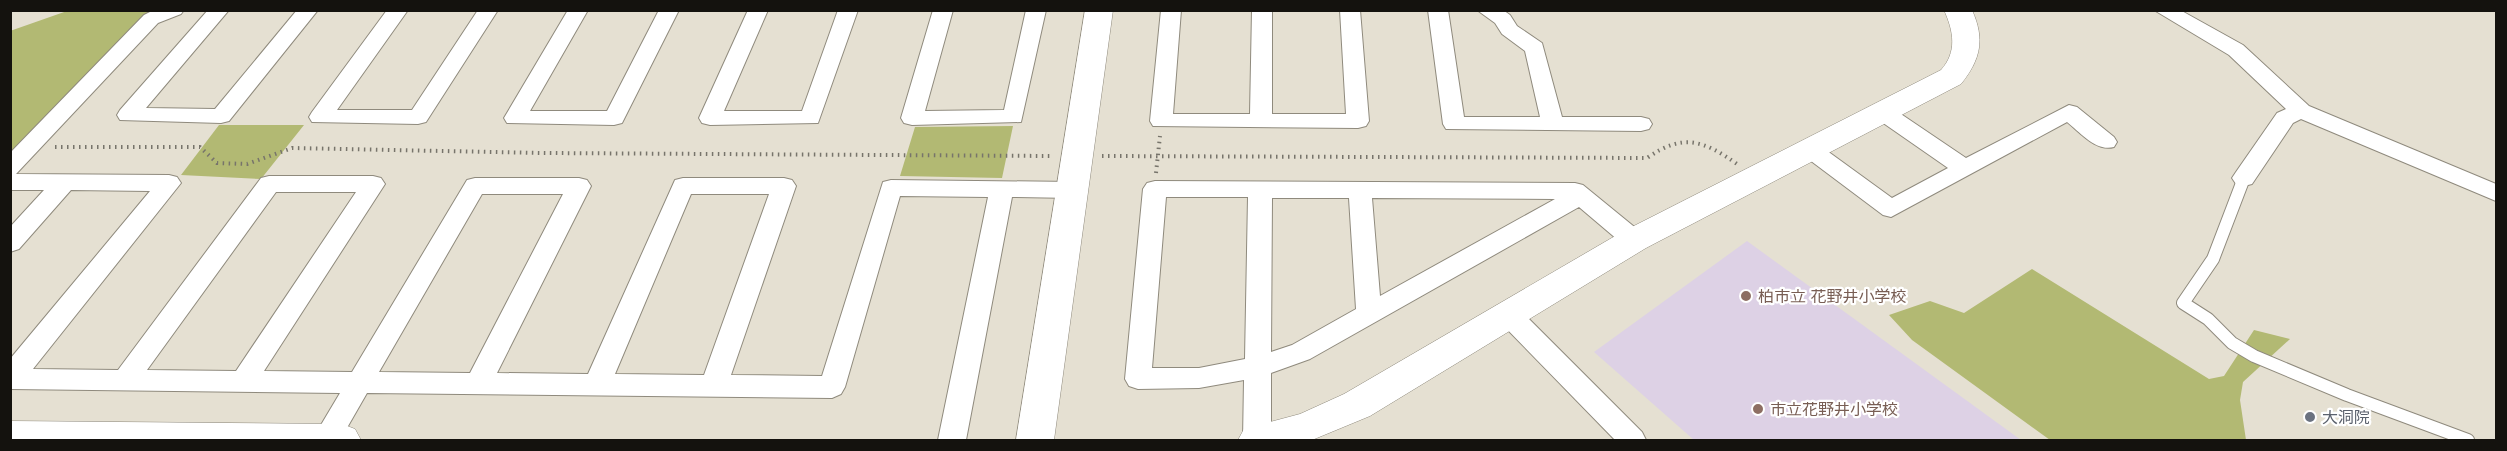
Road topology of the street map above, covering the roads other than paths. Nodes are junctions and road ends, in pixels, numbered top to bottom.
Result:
1 (174, 10) edge
2 (219, 10) edge
3 (308, 10) edge
4 (398, 10) edge
5 (488, 10) edge
6 (578, 10) edge
7 (669, 10) edge
8 (758, 10) edge
9 (848, 10) edge
10 (943, 10) edge
11 (1036, 10) edge
12 (1099, 10) edge
13 (1171, 10) edge
14 (1262, 10) edge
15 (1350, 10) edge
16 (1438, 10) edge
17 (1487, 10) edge
18 (1958, 10) edge
19 (2164, 10) edge
20 (2301, 111) junction
21 (1884, 113) junction
22 (1261, 121) junction
23 (1641, 124) dead end
24 (1553, 125) junction
25 (2106, 142) dead end
26 (1811, 150) junction
27 (10, 168) edge
28 (1965, 169) junction
29 (2244, 178) joint
30 (10, 182) edge
31 (65, 182) junction
32 (1002, 188) junction
33 (1073, 190) junction
34 (1260, 190) junction
35 (1360, 191) junction
36 (2496, 193) edge
37 (1579, 196) junction
38 (1634, 240) junction
39 (10, 243) edge
40 (1369, 315) junction
41 (1509, 315) junction
42 (1259, 367) junction
43 (10, 379) edge
44 (125, 380) junction
45 (243, 381) junction
46 (360, 382) junction
47 (478, 384) junction
48 (597, 385) junction
49 (714, 385) junction
50 (10, 436) edge
51 (326, 440) edge
52 (342, 441) edge
53 (952, 441) edge
54 (1035, 441) edge
55 (1257, 441) edge
56 (1632, 441) edge
57 (2469, 441) edge

1 - 27 street
2 - 3 street
4 - 5 street
6 - 7 street
8 - 9 street
10 - 11 street
12 - 33 street
13 - 22 street
14 - 22 street
15 - 22 street
16 - 24 street
17 - 24 street
18 - 21 street
19 - 20 street
20 - 29 street
20 - 36 street
21 - 26 street
21 - 28 street
23 - 24 street
25 - 28 street
26 - 28 street
26 - 38 street
29 - 57 lane
30 - 31 street
31 - 39 street
31 - 43 street
32 - 33 street
32 - 49 street
32 - 53 street
33 - 54 street
34 - 35 street
34 - 42 street
34 - 42 street
35 - 37 street
35 - 40 street
37 - 38 street
37 - 40 street
38 - 41 street
40 - 42 street
41 - 55 street
41 - 56 street
42 - 55 street
43 - 44 street
44 - 45 street
44 - 45 street
45 - 46 street
46 - 47 street
46 - 47 street
46 - 51 street
47 - 48 street
48 - 49 street
48 - 49 street
50 - 51 street
51 - 52 street

